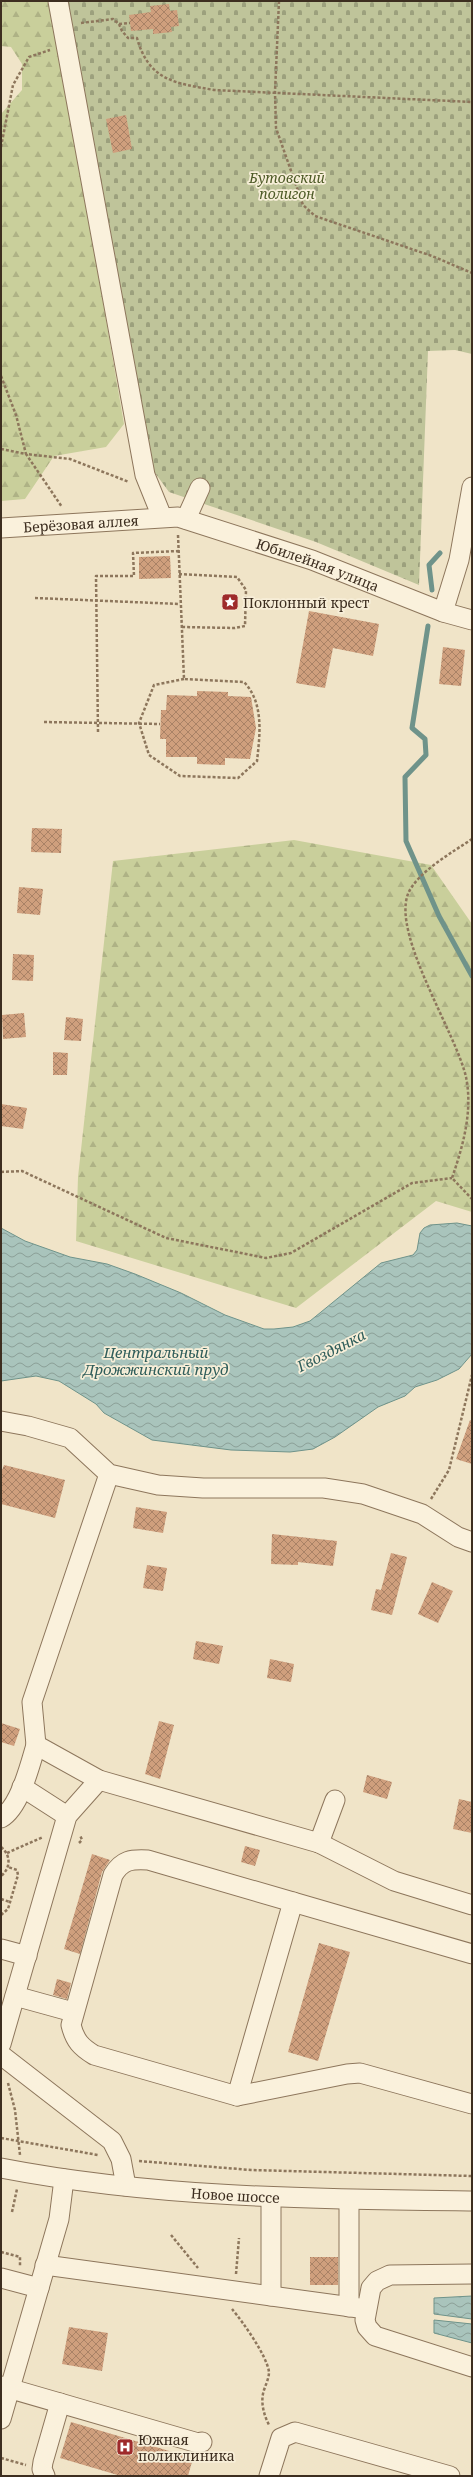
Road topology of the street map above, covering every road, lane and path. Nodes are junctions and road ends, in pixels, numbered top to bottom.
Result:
1 (58, 1) edge
2 (279, 1) edge
3 (130, 23) dead end
4 (120, 24) junction
5 (62, 25) junction
6 (66, 44) junction
7 (275, 92) junction
8 (472, 102) edge
9 (1, 147) edge
10 (472, 273) edge
11 (1, 376) edge
12 (1, 448) edge
13 (26, 454) junction
14 (472, 487) edge
15 (200, 488) dead end
16 (151, 491) junction
17 (175, 517) junction
18 (74, 524) junction
19 (1, 528) edge
20 (179, 552) junction
21 (134, 568) junction
22 (139, 568) dead end
23 (179, 574) junction
24 (35, 598) dead end
25 (96, 600) junction
26 (180, 604) junction
27 (443, 612) junction
28 (472, 620) edge
29 (181, 627) junction
30 (184, 679) junction
31 (98, 721) junction
32 (44, 722) dead end
33 (139, 723) junction
34 (160, 724) dead end
35 (98, 732) dead end
36 (472, 839) edge
37 (1, 1172) edge
38 (452, 1178) junction
39 (472, 1199) edge
40 (472, 1375) edge
41 (1, 1421) edge
42 (109, 1474) junction
43 (422, 1514) junction
44 (472, 1542) edge
45 (36, 1745) junction
46 (99, 1780) junction
47 (22, 1787) junction
48 (335, 1800) dead end
49 (1, 1818) edge
50 (66, 1822) junction
51 (319, 1843) junction
52 (1, 1847) edge
53 (7, 1853) junction
54 (8, 1867) junction
55 (1, 1876) edge
56 (1, 1899) edge
57 (10, 1902) junction
58 (293, 1902) junction
59 (472, 1905) edge
60 (1, 1915) edge
61 (1, 1949) edge
62 (472, 1954) edge
63 (27, 1956) junction
64 (15, 1996) junction
65 (73, 2012) junction
66 (1, 2044) edge
67 (1, 2055) edge
68 (7, 2081) dead end
69 (237, 2096) junction
70 (472, 2104) edge
71 (1, 2138) edge
72 (20, 2143) junction
73 (121, 2159) junction
74 (1, 2168) edge
75 (472, 2176) edge
76 (64, 2179) junction
77 (126, 2186) junction
78 (271, 2197) junction
79 (350, 2200) junction
80 (472, 2201) edge
81 (170, 2235) dead end
82 (45, 2265) junction
83 (472, 2274) edge
84 (1, 2278) edge
85 (39, 2288) junction
86 (215, 2289) junction
87 (271, 2296) junction
88 (358, 2308) junction
89 (472, 2367) edge
90 (5, 2388) edge
91 (60, 2403) junction
92 (1, 2419) edge
93 (202, 2442) dead end
94 (278, 2444) junction
95 (1, 2458) edge
96 (44, 2473) edge
97 (269, 2476) edge
98 (450, 2476) edge

1 - 5 street
2 - 7 path
3 - 4 path
4 - 5 path
4 - 7 path
5 - 6 street
6 - 9 path
6 - 16 street
7 - 8 path
7 - 10 path
11 - 13 path
12 - 13 path
13 - 16 path
13 - 18 path
14 - 27 street
15 - 17 street
16 - 17 street
17 - 18 street, Берёзовая аллея
17 - 20 path
17 - 27 street, Юбилейная улица
18 - 19 street, Берёзовая аллея
20 - 21 path
20 - 23 path
21 - 22 path
21 - 25 path
23 - 26 path
23 - 29 path
24 - 25 path
25 - 26 path
25 - 31 path
26 - 29 path
27 - 28 street, Юбилейная улица
29 - 30 path
30 - 33 path
30 - 33 path
31 - 32 path
31 - 33 path
31 - 35 path
33 - 34 path
36 - 38 path
37 - 38 path
38 - 39 path
40 - 43 path
41 - 42 street
42 - 43 street
42 - 45 street
43 - 44 street
45 - 46 street
45 - 47 street
46 - 50 street
46 - 51 street
47 - 49 street
47 - 50 street
48 - 51 street
50 - 53 path
50 - 63 street
51 - 59 street
52 - 53 path
53 - 54 path
54 - 55 path
54 - 57 path
56 - 57 path
57 - 60 path
58 - 62 street
58 - 65 street
58 - 69 street
61 - 63 street
63 - 64 street
64 - 65 street
64 - 66 street
65 - 69 street
67 - 73 street
68 - 72 path
69 - 70 street
71 - 72 path
72 - 73 path
73 - 75 path
73 - 77 street
74 - 76 street, Новое шоссе
76 - 77 street, Новое шоссе
76 - 82 street
77 - 78 street, Новое шоссе
78 - 79 street, Новое шоссе
78 - 87 street
79 - 80 street, Новое шоссе
79 - 88 street
81 - 86 path
82 - 85 street
82 - 86 street
83 - 88 street
84 - 85 street
85 - 90 street
86 - 87 street
86 - 94 path
87 - 88 street
88 - 89 street
90 - 91 street
90 - 92 street
91 - 93 street
91 - 96 street
94 - 97 street
94 - 98 street
95 - 96 path

